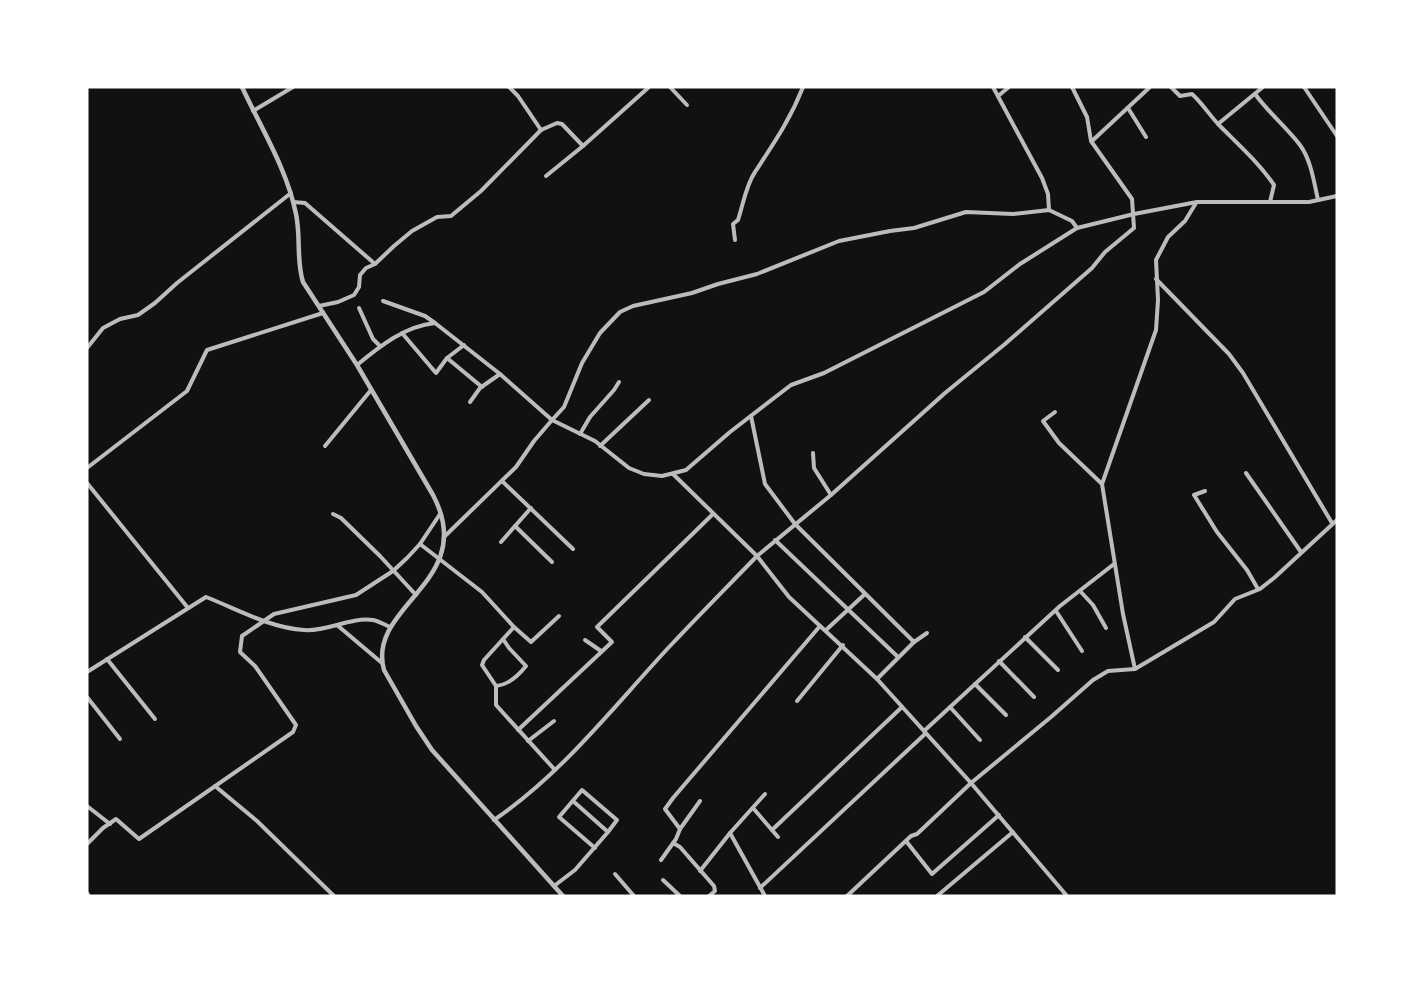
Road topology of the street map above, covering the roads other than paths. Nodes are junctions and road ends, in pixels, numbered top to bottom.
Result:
1 (242, 87) edge
2 (293, 87) edge
3 (509, 87) edge
4 (649, 87) edge
5 (670, 87) edge
6 (803, 87) edge
7 (993, 87) edge
8 (1009, 87) edge
9 (1072, 87) edge
10 (1150, 87) edge
11 (1171, 87) edge
12 (1263, 87) edge
13 (1304, 87) edge
14 (1255, 94) junction
15 (998, 96) junction
16 (687, 105) dead end
17 (1128, 108) junction
18 (253, 111) junction
19 (1218, 124) junction
20 (542, 130) junction
21 (1337, 136) edge
22 (1146, 137) dead end
23 (1091, 141) junction
24 (583, 146) junction
25 (546, 176) dead end
26 (291, 193) junction
27 (1337, 196) edge
28 (1318, 200) junction
29 (293, 202) junction
30 (1197, 202) junction
31 (1270, 202) junction
32 (1048, 210) junction
33 (1134, 214) junction
34 (1077, 228) junction
35 (735, 240) dead end
36 (375, 264) junction
37 (1155, 278) junction
38 (383, 301) dead end
39 (319, 306) junction
40 (359, 308) dead end
41 (323, 313) junction
42 (435, 323) junction
43 (402, 333) junction
44 (464, 345) junction
45 (380, 346) junction
46 (87, 348) edge
47 (447, 358) junction
48 (357, 365) junction
49 (500, 374) junction
50 (619, 382) dead end
51 (482, 387) junction
52 (371, 390) junction
53 (649, 400) dead end
54 (470, 402) dead end
55 (1055, 412) dead end
56 (751, 416) junction
57 (552, 420) junction
58 (580, 434) junction
59 (326, 446) dead end
60 (600, 446) junction
61 (813, 453) dead end
62 (87, 468) edge
63 (673, 473) junction
64 (1246, 473) dead end
65 (502, 481) junction
66 (87, 483) edge
67 (1101, 484) junction
68 (1205, 491) dead end
69 (831, 495) junction
70 (531, 508) junction
71 (441, 512) junction
72 (333, 514) dead end
73 (713, 514) junction
74 (1335, 522) edge
75 (795, 524) junction
76 (515, 525) junction
77 (444, 537) junction
78 (775, 540) junction
79 (501, 542) dead end
80 (420, 544) junction
81 (573, 549) dead end
82 (1301, 552) junction
83 (757, 556) junction
84 (440, 560) junction
85 (552, 562) dead end
86 (1115, 563) junction
87 (393, 571) junction
88 (1258, 589) junction
89 (1080, 591) junction
90 (865, 594) junction
91 (416, 595) junction
92 (188, 608) junction
93 (848, 609) junction
94 (1056, 611) junction
95 (559, 616) dead end
96 (263, 620) junction
97 (336, 625) junction
98 (820, 626) junction
99 (390, 627) junction
100 (514, 627) junction
101 (1106, 628) dead end
102 (826, 630) junction
103 (927, 633) dead end
104 (1025, 637) junction
105 (503, 639) junction
106 (585, 640) dead end
107 (914, 642) junction
108 (843, 645) junction
109 (601, 651) junction
110 (1082, 651) dead end
111 (898, 657) junction
112 (107, 659) junction
113 (999, 661) junction
114 (382, 663) junction
115 (1135, 669) junction
116 (1058, 670) dead end
117 (87, 672) edge
118 (877, 679) junction
119 (975, 684) junction
120 (495, 686) junction
121 (87, 697) edge
122 (1034, 697) dead end
123 (797, 701) dead end
124 (902, 707) junction
125 (950, 707) junction
126 (1006, 715) dead end
127 (155, 719) dead end
128 (554, 721) dead end
129 (518, 730) junction
130 (924, 733) junction
131 (120, 739) dead end
132 (980, 740) dead end
133 (528, 741) junction
134 (555, 770) junction
135 (971, 783) junction
136 (216, 786) junction
137 (765, 794) dead end
138 (573, 801) junction
139 (700, 801) dead end
140 (87, 806) edge
141 (753, 808) junction
142 (999, 815) junction
143 (494, 820) junction
144 (110, 824) junction
145 (680, 829) junction
146 (772, 830) junction
147 (608, 832) junction
148 (1013, 832) junction
149 (730, 833) junction
150 (778, 837) dead end
151 (906, 841) junction
152 (673, 843) junction
153 (87, 844) edge
154 (595, 848) junction
155 (660, 860) dead end
156 (700, 871) junction
157 (615, 874) dead end
158 (663, 880) dead end
159 (554, 886) junction
160 (760, 888) junction
161 (334, 896) edge
162 (563, 896) edge
163 (634, 896) edge
164 (680, 896) edge
165 (709, 896) edge
166 (765, 896) edge
167 (847, 896) edge
168 (938, 896) edge
169 (1067, 896) edge

1 - 18 street
2 - 18 street
3 - 20 street
4 - 24 street
5 - 16 street
6 - 35 street
7 - 15 street
8 - 15 street
9 - 23 street
10 - 17 street
11 - 19 street
12 - 14 street
13 - 21 street
14 - 19 street
14 - 28 street
15 - 32 street
17 - 22 street
17 - 23 street
18 - 26 street
19 - 31 street
20 - 24 street
20 - 36 street
23 - 33 street
24 - 25 street
26 - 29 street
26 - 46 street
27 - 28 street
28 - 31 street
29 - 36 street
29 - 39 street
30 - 31 street
30 - 33 street
30 - 37 street
32 - 34 street
32 - 57 street
33 - 34 street
33 - 69 street
34 - 56 street
36 - 39 street
37 - 67 street
37 - 74 street
38 - 42 street
39 - 41 street
40 - 45 street
41 - 48 street
41 - 62 street
42 - 43 street
42 - 44 street
43 - 45 street
43 - 47 street
44 - 47 street
44 - 49 street
45 - 48 street
47 - 51 street
48 - 52 street
49 - 51 street
49 - 57 street
50 - 58 street
51 - 54 street
52 - 59 street
52 - 71 street
53 - 60 street
55 - 67 street
56 - 63 street
56 - 75 street
57 - 58 street
57 - 65 street
58 - 60 street
60 - 63 street
61 - 69 street
63 - 73 street
64 - 82 street
65 - 70 street
65 - 77 street
66 - 92 street
67 - 86 street
68 - 88 street
69 - 75 street
70 - 76 street
70 - 81 street
71 - 77 street
71 - 80 street
72 - 87 street
73 - 83 street
73 - 109 street
74 - 82 street
75 - 78 street
75 - 90 street
76 - 79 street
76 - 85 street
77 - 84 street
78 - 83 street
78 - 93 street
80 - 84 street
80 - 87 street
82 - 88 street
83 - 98 street
83 - 134 street
84 - 91 street
84 - 100 street
86 - 89 street
86 - 115 street
87 - 91 street
87 - 96 street
88 - 115 street
89 - 94 street
89 - 101 street
90 - 93 street
90 - 107 street
91 - 99 street
92 - 96 street
92 - 112 street
93 - 102 street
93 - 111 street
94 - 104 street
94 - 110 street
95 - 100 street
96 - 97 street
96 - 136 street
97 - 99 street
97 - 114 street
98 - 102 street
98 - 145 street
99 - 114 street
100 - 105 street
102 - 108 street
103 - 107 street
104 - 113 street
104 - 116 street
105 - 120 street
105 - 120 street
106 - 109 street
107 - 111 street
108 - 118 street
108 - 123 street
109 - 129 street
111 - 118 street
112 - 117 street
112 - 127 street
113 - 119 street
113 - 122 street
114 - 143 street
115 - 135 street
118 - 124 street
119 - 125 street
119 - 126 street
120 - 129 street
121 - 131 street
124 - 130 street
124 - 146 street
125 - 130 street
125 - 132 street
128 - 133 street
129 - 133 street
130 - 135 street
130 - 160 street
133 - 134 street
134 - 143 street
135 - 142 street
135 - 151 street
136 - 144 street
136 - 161 street
137 - 141 street
138 - 147 street
138 - 147 street
138 - 154 street
139 - 145 street
140 - 144 street
141 - 146 street
141 - 149 street
142 - 148 street
142 - 151 street
143 - 159 street
144 - 153 street
145 - 152 street
146 - 150 street
147 - 154 street
148 - 168 street
148 - 169 street
149 - 156 street
149 - 160 street
151 - 167 street
152 - 155 street
152 - 156 street
154 - 159 street
156 - 165 street
157 - 163 street
158 - 164 street
159 - 162 street
160 - 166 street

